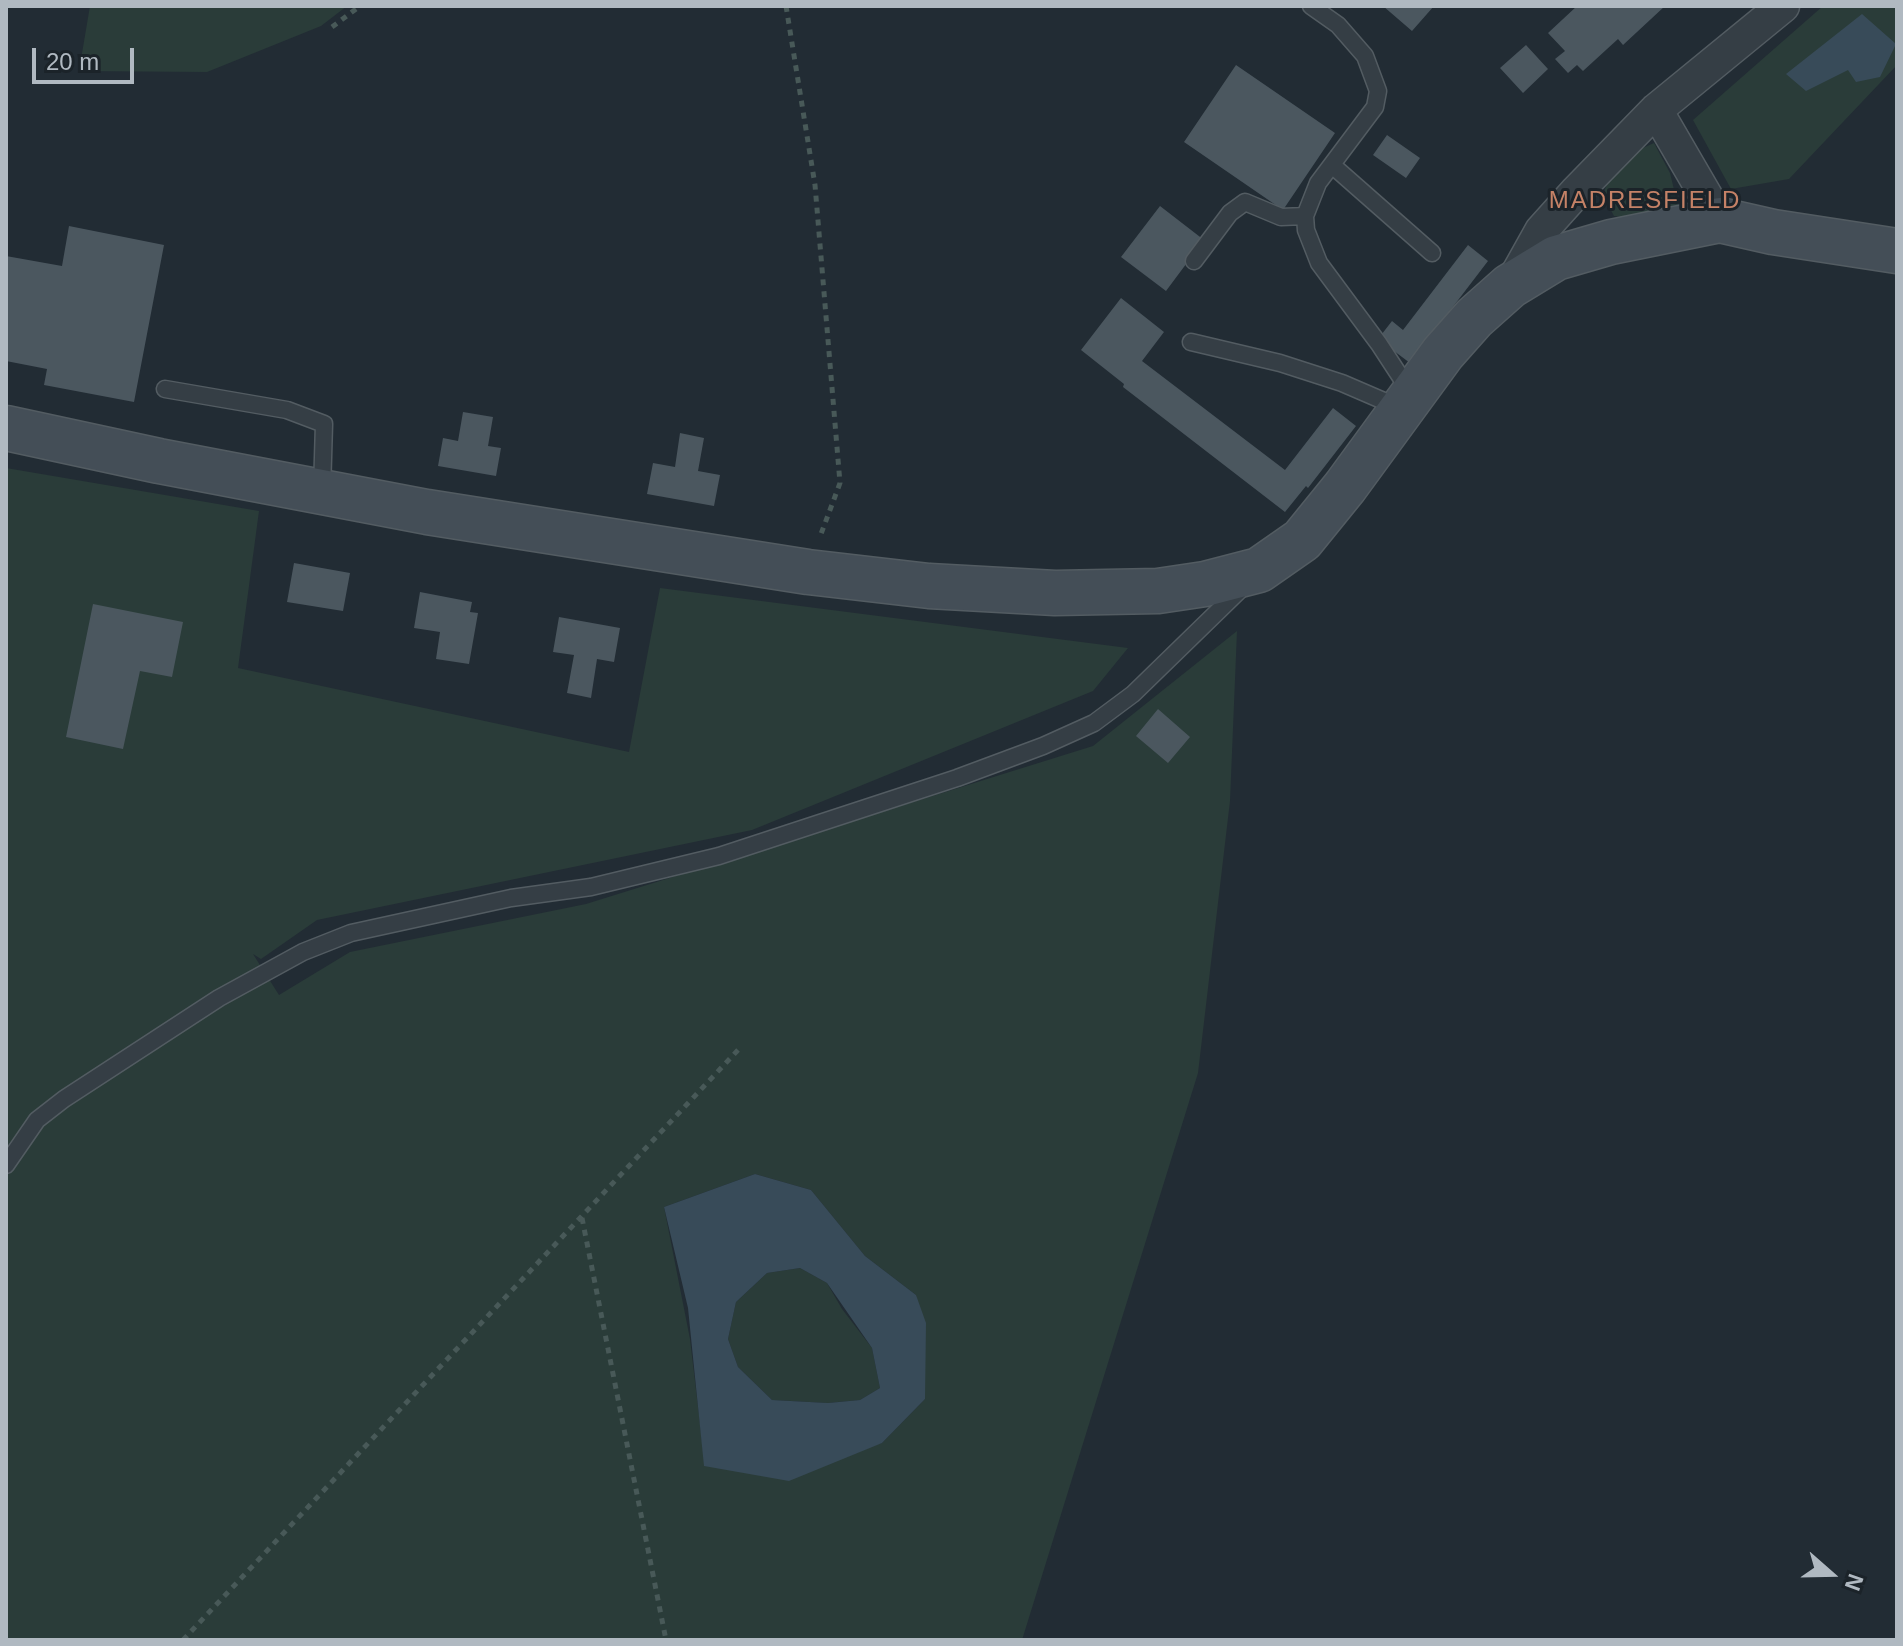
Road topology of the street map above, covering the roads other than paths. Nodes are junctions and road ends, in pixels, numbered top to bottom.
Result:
1 (1311, 6) edge
2 (1783, 6) edge
3 (1656, 110) junction
4 (1332, 165) junction
5 (1305, 216) junction
6 (1720, 220) junction
7 (1897, 251) edge
8 (1432, 253) dead end
9 (1194, 261) dead end
10 (1510, 286) junction
11 (1191, 342) dead end
12 (165, 389) dead end
13 (1406, 402) junction
14 (6, 428) edge
15 (322, 492) junction
16 (1259, 570) junction
17 (6, 1165) edge

1 - 4 lane
2 - 3 street
3 - 6 street
3 - 10 street
4 - 5 lane
4 - 8 lane
5 - 9 lane
5 - 13 lane
6 - 7 street
6 - 10 street
10 - 13 street
11 - 13 lane
12 - 15 lane
13 - 16 street
14 - 15 street
15 - 16 street
16 - 17 lane

